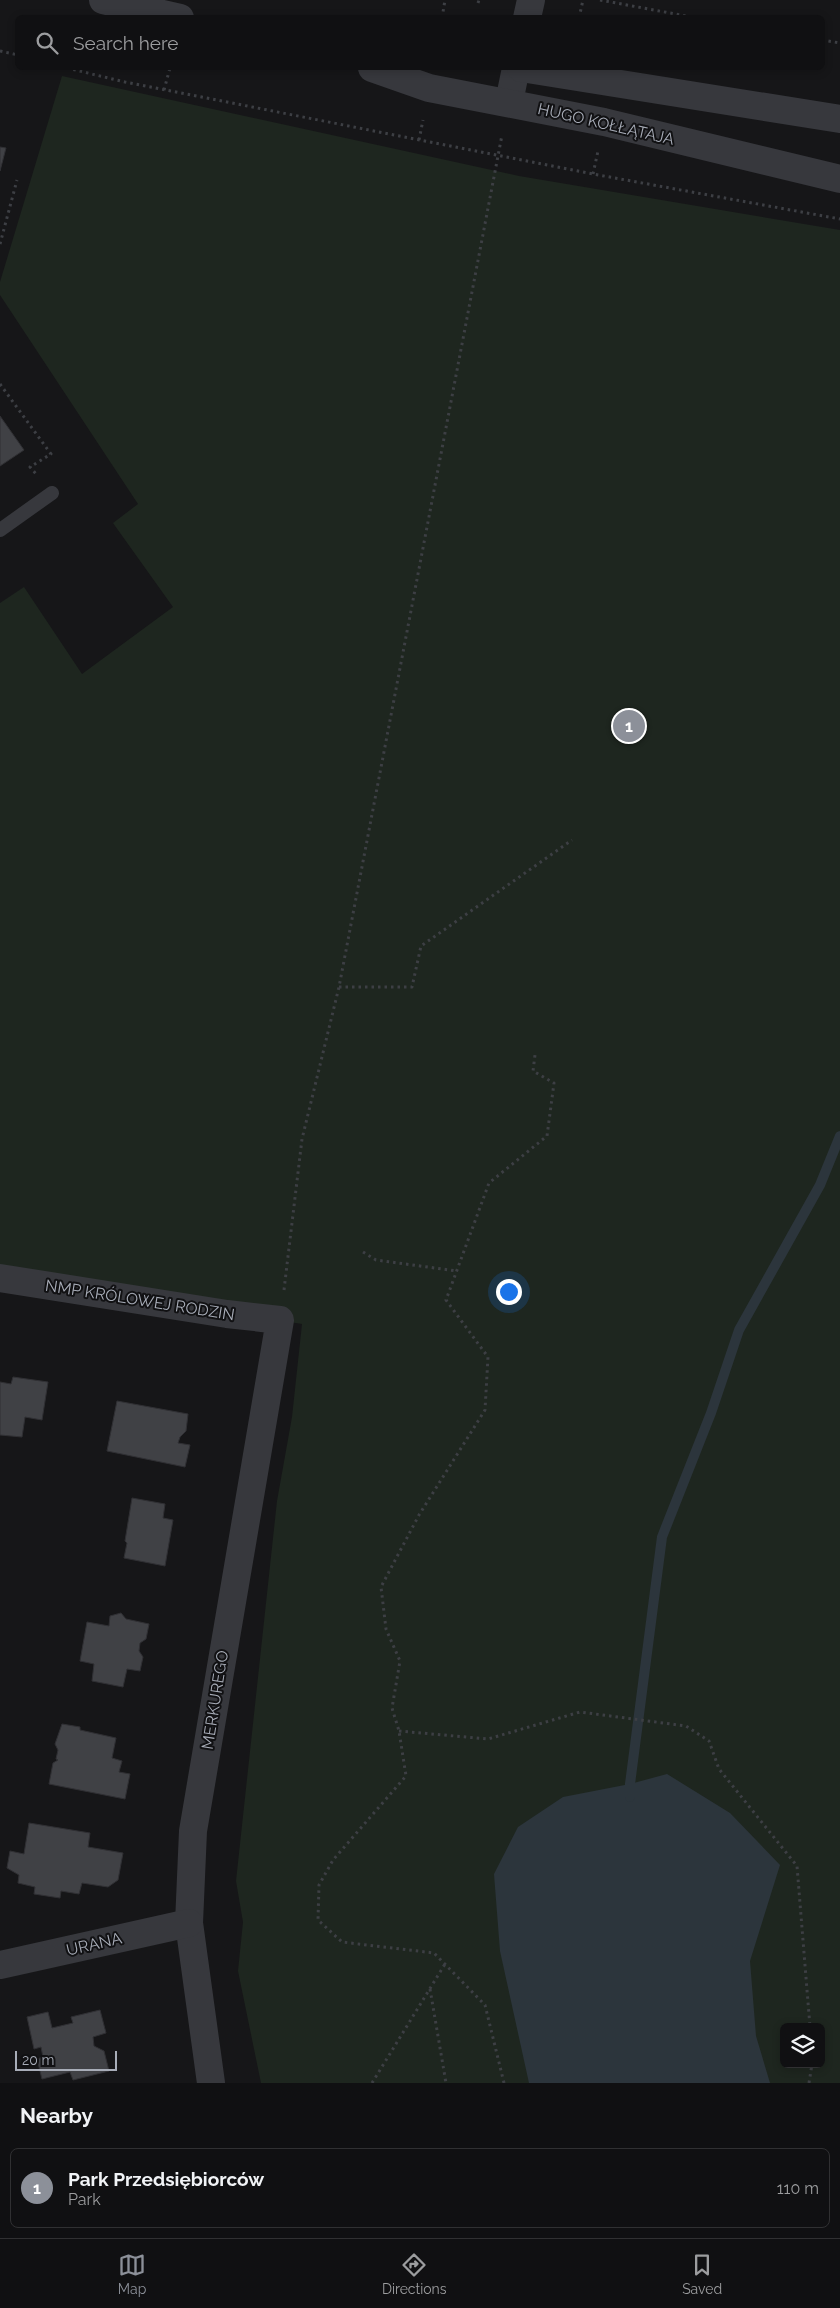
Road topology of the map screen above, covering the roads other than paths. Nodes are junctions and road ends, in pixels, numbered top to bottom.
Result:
1 (103, 0) edge
2 (532, 0) edge
3 (167, 15) edge
4 (529, 15) edge
5 (378, 70) edge
6 (516, 70) edge
7 (533, 70) edge
8 (509, 102) junction
9 (840, 119) edge
10 (840, 179) edge
11 (52, 493) road end
12 (0, 530) edge
13 (0, 1278) edge
14 (280, 1320) joint
15 (189, 1923) junction
16 (0, 1965) edge
17 (210, 2083) edge

1 - 3 street
2 - 4 street
5 - 8 street, HUGO KOŁŁĄTAJA
6 - 8 street
7 - 9 street
8 - 10 street, HUGO KOŁŁĄTAJA
11 - 12 lane
13 - 14 street, NMP KRÓLOWEJ RODZIN
14 - 15 street, MERKUREGO
15 - 16 street, URANA
15 - 17 street, MERKUREGO

